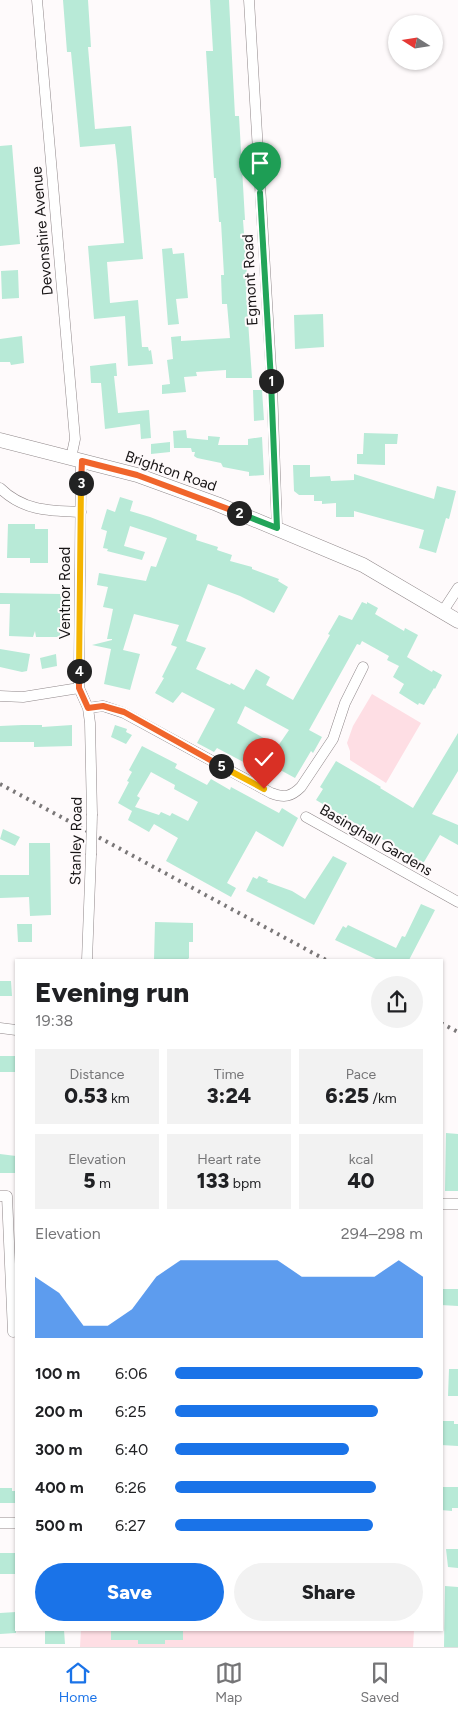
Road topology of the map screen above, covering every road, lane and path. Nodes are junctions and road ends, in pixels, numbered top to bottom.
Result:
1 (37, 0) edge
2 (249, 0) edge
3 (0, 440) edge
4 (76, 460) junction
5 (0, 488) edge
6 (81, 512) junction
7 (277, 528) junction
8 (458, 588) edge
9 (443, 611) junction
10 (458, 621) edge
11 (363, 667) dead end
12 (79, 688) junction
13 (0, 696) edge
14 (88, 708) junction
15 (90, 724) joint
16 (306, 817) dead end
17 (458, 902) edge
18 (87, 959) edge
19 (0, 1028) edge
20 (15, 1030) edge
21 (8, 1195) edge
22 (443, 1204) edge
23 (458, 1204) edge
24 (13, 1332) dead end
25 (0, 1523) edge
26 (15, 1523) edge

1 - 4 street, Devonshire Avenue
2 - 7 street, Egmont Road
3 - 4 main road, Brighton Road
4 - 6 street, Ventnor Road
4 - 7 main road, Brighton Road
5 - 6 street
6 - 12 street, Ventnor Road
7 - 9 main road, Brighton Road
8 - 9 street
9 - 10 main road, Brighton Road
11 - 14 street
12 - 13 street
12 - 14 street, Ventnor Road
14 - 15 street, Ventnor Road
15 - 18 street, Stanley Road, bridge
16 - 17 street, Basinghall Gardens
19 - 20 street
21 - 24 street
22 - 23 street
25 - 26 street

